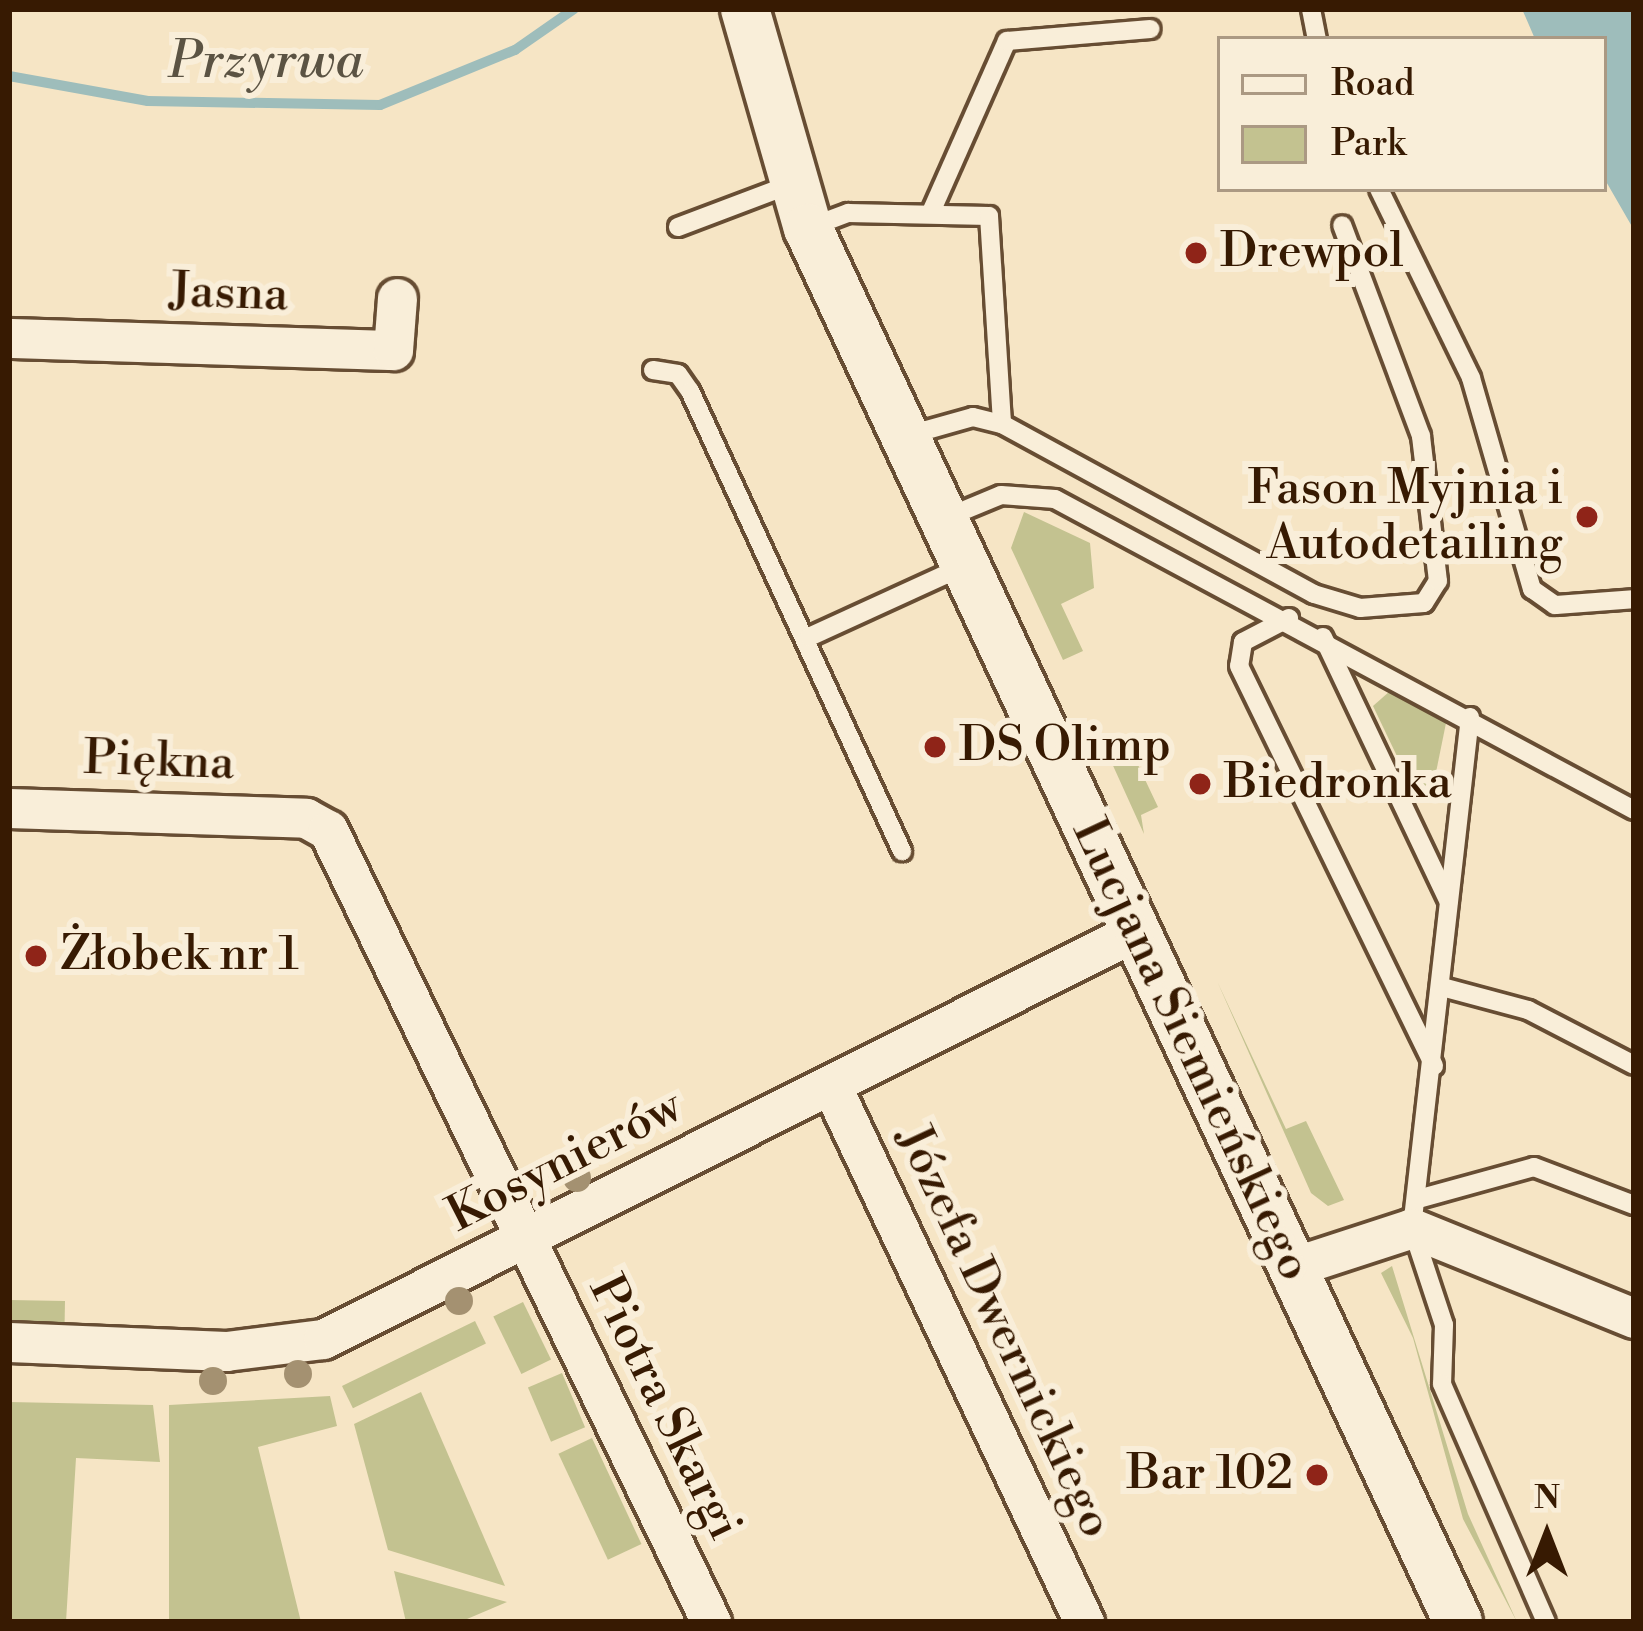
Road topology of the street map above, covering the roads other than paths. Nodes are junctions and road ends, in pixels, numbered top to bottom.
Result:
1 (745, 9) edge
2 (1150, 28) dead end
3 (1380, 192) edge
4 (799, 206) junction
5 (932, 210) junction
6 (1342, 225) dead end
7 (678, 227) dead end
8 (397, 298) dead end
9 (9, 338) edge
10 (652, 370) dead end
11 (1002, 424) junction
12 (905, 436) junction
13 (943, 519) junction
14 (964, 566) junction
15 (1634, 599) edge
16 (1288, 618) junction
17 (809, 637) junction
18 (1323, 637) junction
19 (1470, 717) junction
20 (9, 808) edge
21 (1634, 810) edge
22 (306, 818) joint
23 (902, 851) dead end
24 (1449, 902) junction
25 (1135, 932) junction
26 (1442, 987) junction
27 (1634, 1065) edge
28 (1434, 1066) junction
29 (831, 1085) junction
30 (1634, 1205) edge
31 (1415, 1213) junction
32 (526, 1238) junction
33 (1293, 1268) junction
34 (1634, 1318) edge
35 (9, 1342) edge
36 (710, 1622) edge
37 (1084, 1622) edge
38 (1457, 1622) edge
39 (1546, 1622) edge

1 - 4 street, Lucjana Siemieńskiego
2 - 5 lane
3 - 15 lane
4 - 5 lane
4 - 7 lane
4 - 12 street, Lucjana Siemieńskiego
5 - 11 lane
6 - 11 lane
8 - 9 street, Jasna
10 - 17 lane
11 - 12 lane
12 - 13 street, Lucjana Siemieńskiego
13 - 14 street, Lucjana Siemieńskiego
13 - 16 lane
14 - 17 lane
14 - 25 street, Lucjana Siemieńskiego
16 - 18 lane
16 - 28 lane
17 - 23 lane
18 - 19 lane
18 - 24 lane
19 - 21 lane
19 - 24 lane
20 - 22 street, Piękna
22 - 32 street, Piotra Skargi
24 - 26 lane
25 - 29 street, Kosynierów
25 - 33 street, Lucjana Siemieńskiego
26 - 27 lane
26 - 28 lane
28 - 31 lane
29 - 32 street, Kosynierów
29 - 37 street, Józefa Dwernickiego
30 - 31 lane
31 - 33 street
31 - 34 street
31 - 39 lane
32 - 35 street, Kosynierów
32 - 36 street, Piotra Skargi
33 - 38 street, Lucjana Siemieńskiego

